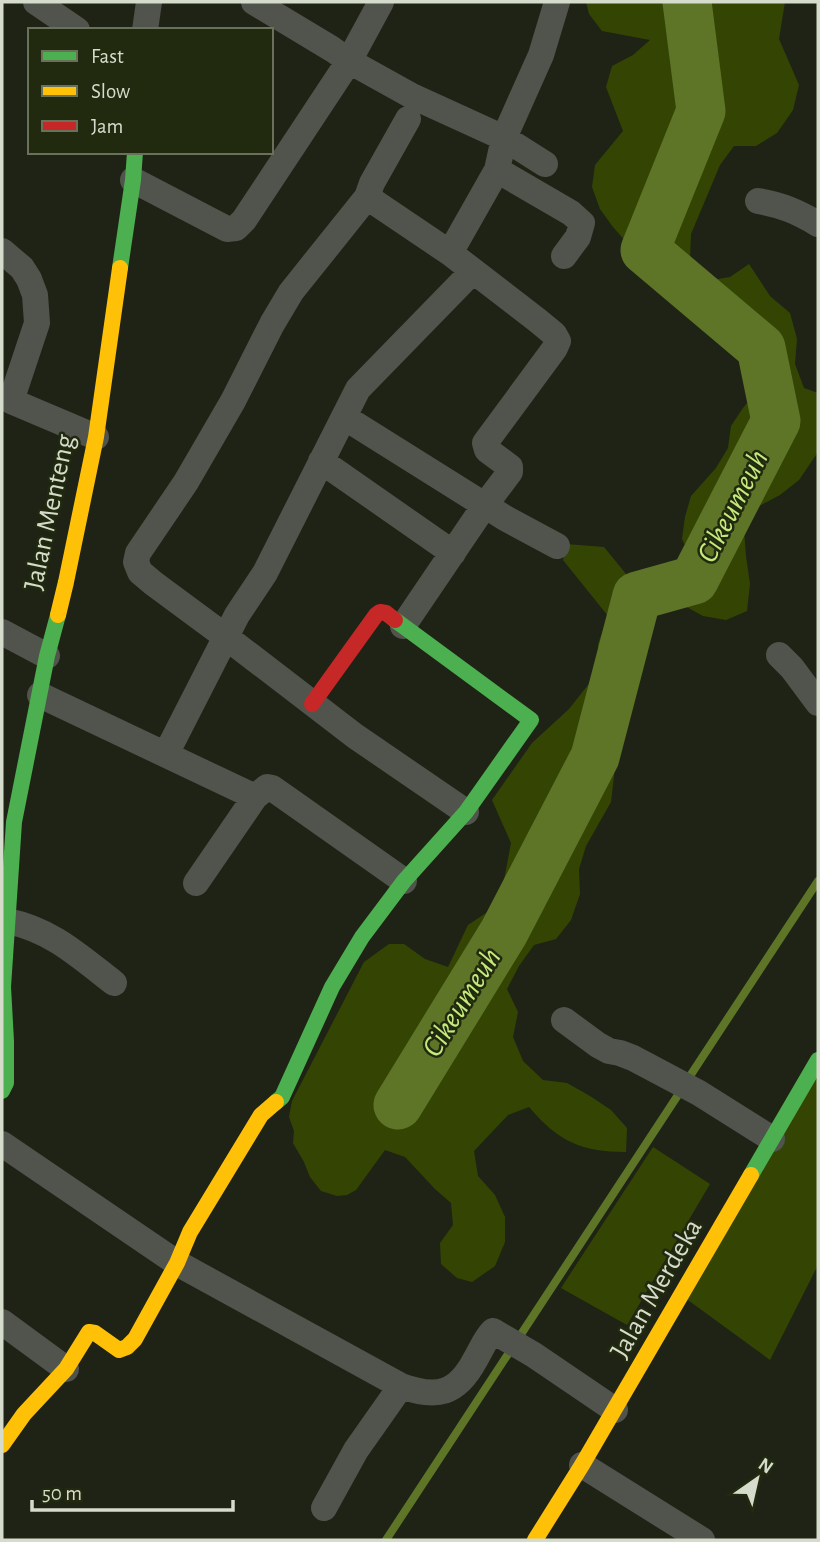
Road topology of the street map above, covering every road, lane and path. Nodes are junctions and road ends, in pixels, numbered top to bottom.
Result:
1 (36, 2) edge
2 (149, 2) edge
3 (254, 2) edge
4 (381, 2) edge
5 (557, 2) edge
6 (74, 28) edge
7 (145, 28) edge
8 (349, 61) junction
9 (408, 119) dead end
10 (504, 138) junction
11 (135, 154) edge
12 (545, 164) dead end
13 (497, 170) junction
14 (133, 180) junction
15 (367, 197) junction
16 (758, 201) dead end
17 (818, 224) edge
18 (2, 251) edge
19 (450, 253) junction
20 (564, 256) dead end
21 (473, 271) junction
22 (7, 403) edge
23 (344, 418) junction
24 (96, 437) junction
25 (321, 461) junction
26 (485, 505) junction
27 (557, 546) dead end
28 (453, 553) junction
29 (403, 626) junction
30 (2, 632) edge
31 (226, 637) junction
32 (779, 655) dead end
33 (47, 656) junction
34 (40, 695) junction
35 (818, 703) edge
36 (312, 704) junction
37 (166, 754) junction
38 (255, 797) junction
39 (466, 812) junction
40 (8, 819) edge
41 (404, 881) junction
42 (196, 883) dead end
43 (7, 921) junction
44 (114, 983) dead end
45 (564, 1020) dead end
46 (817, 1065) edge
47 (3, 1085) edge
48 (772, 1139) junction
49 (2, 1144) edge
50 (177, 1263) junction
51 (2, 1322) edge
52 (66, 1369) junction
53 (401, 1386) junction
54 (615, 1410) junction
55 (2, 1445) edge
56 (583, 1465) junction
57 (324, 1508) dead end
58 (535, 1540) edge
59 (702, 1540) edge

1 - 6 street
2 - 7 street
3 - 8 street
4 - 8 street
5 - 10 street
8 - 10 street
8 - 14 street
9 - 15 street
10 - 12 street
10 - 13 street
11 - 14 street, Jalan Menteng
13 - 19 street
13 - 20 street
14 - 24 street, Jalan Menteng
15 - 19 street
15 - 31 street
16 - 17 street
18 - 22 street
19 - 21 street
21 - 23 street
21 - 26 street
22 - 24 street
23 - 25 street
23 - 26 street
24 - 33 street, Jalan Menteng
25 - 28 street
25 - 31 street
26 - 27 street
26 - 28 street
28 - 29 street
29 - 36 street
29 - 39 street
30 - 33 street
31 - 36 street
31 - 37 street
32 - 35 street
33 - 34 street, Jalan Menteng
34 - 37 street
34 - 40 street, Jalan Menteng
36 - 39 street
37 - 38 street
38 - 41 street
38 - 42 street
39 - 41 street
40 - 43 street, Jalan Menteng
41 - 50 street
43 - 44 street
43 - 47 street, Jalan Menteng
45 - 48 street
46 - 48 street, Jalan Merdeka
48 - 54 street, Jalan Merdeka
49 - 50 street
50 - 52 street
50 - 53 street
51 - 52 street
52 - 55 street
53 - 54 street
53 - 57 street
54 - 56 street, Jalan Merdeka
56 - 58 street, Jalan Merdeka
56 - 59 street

